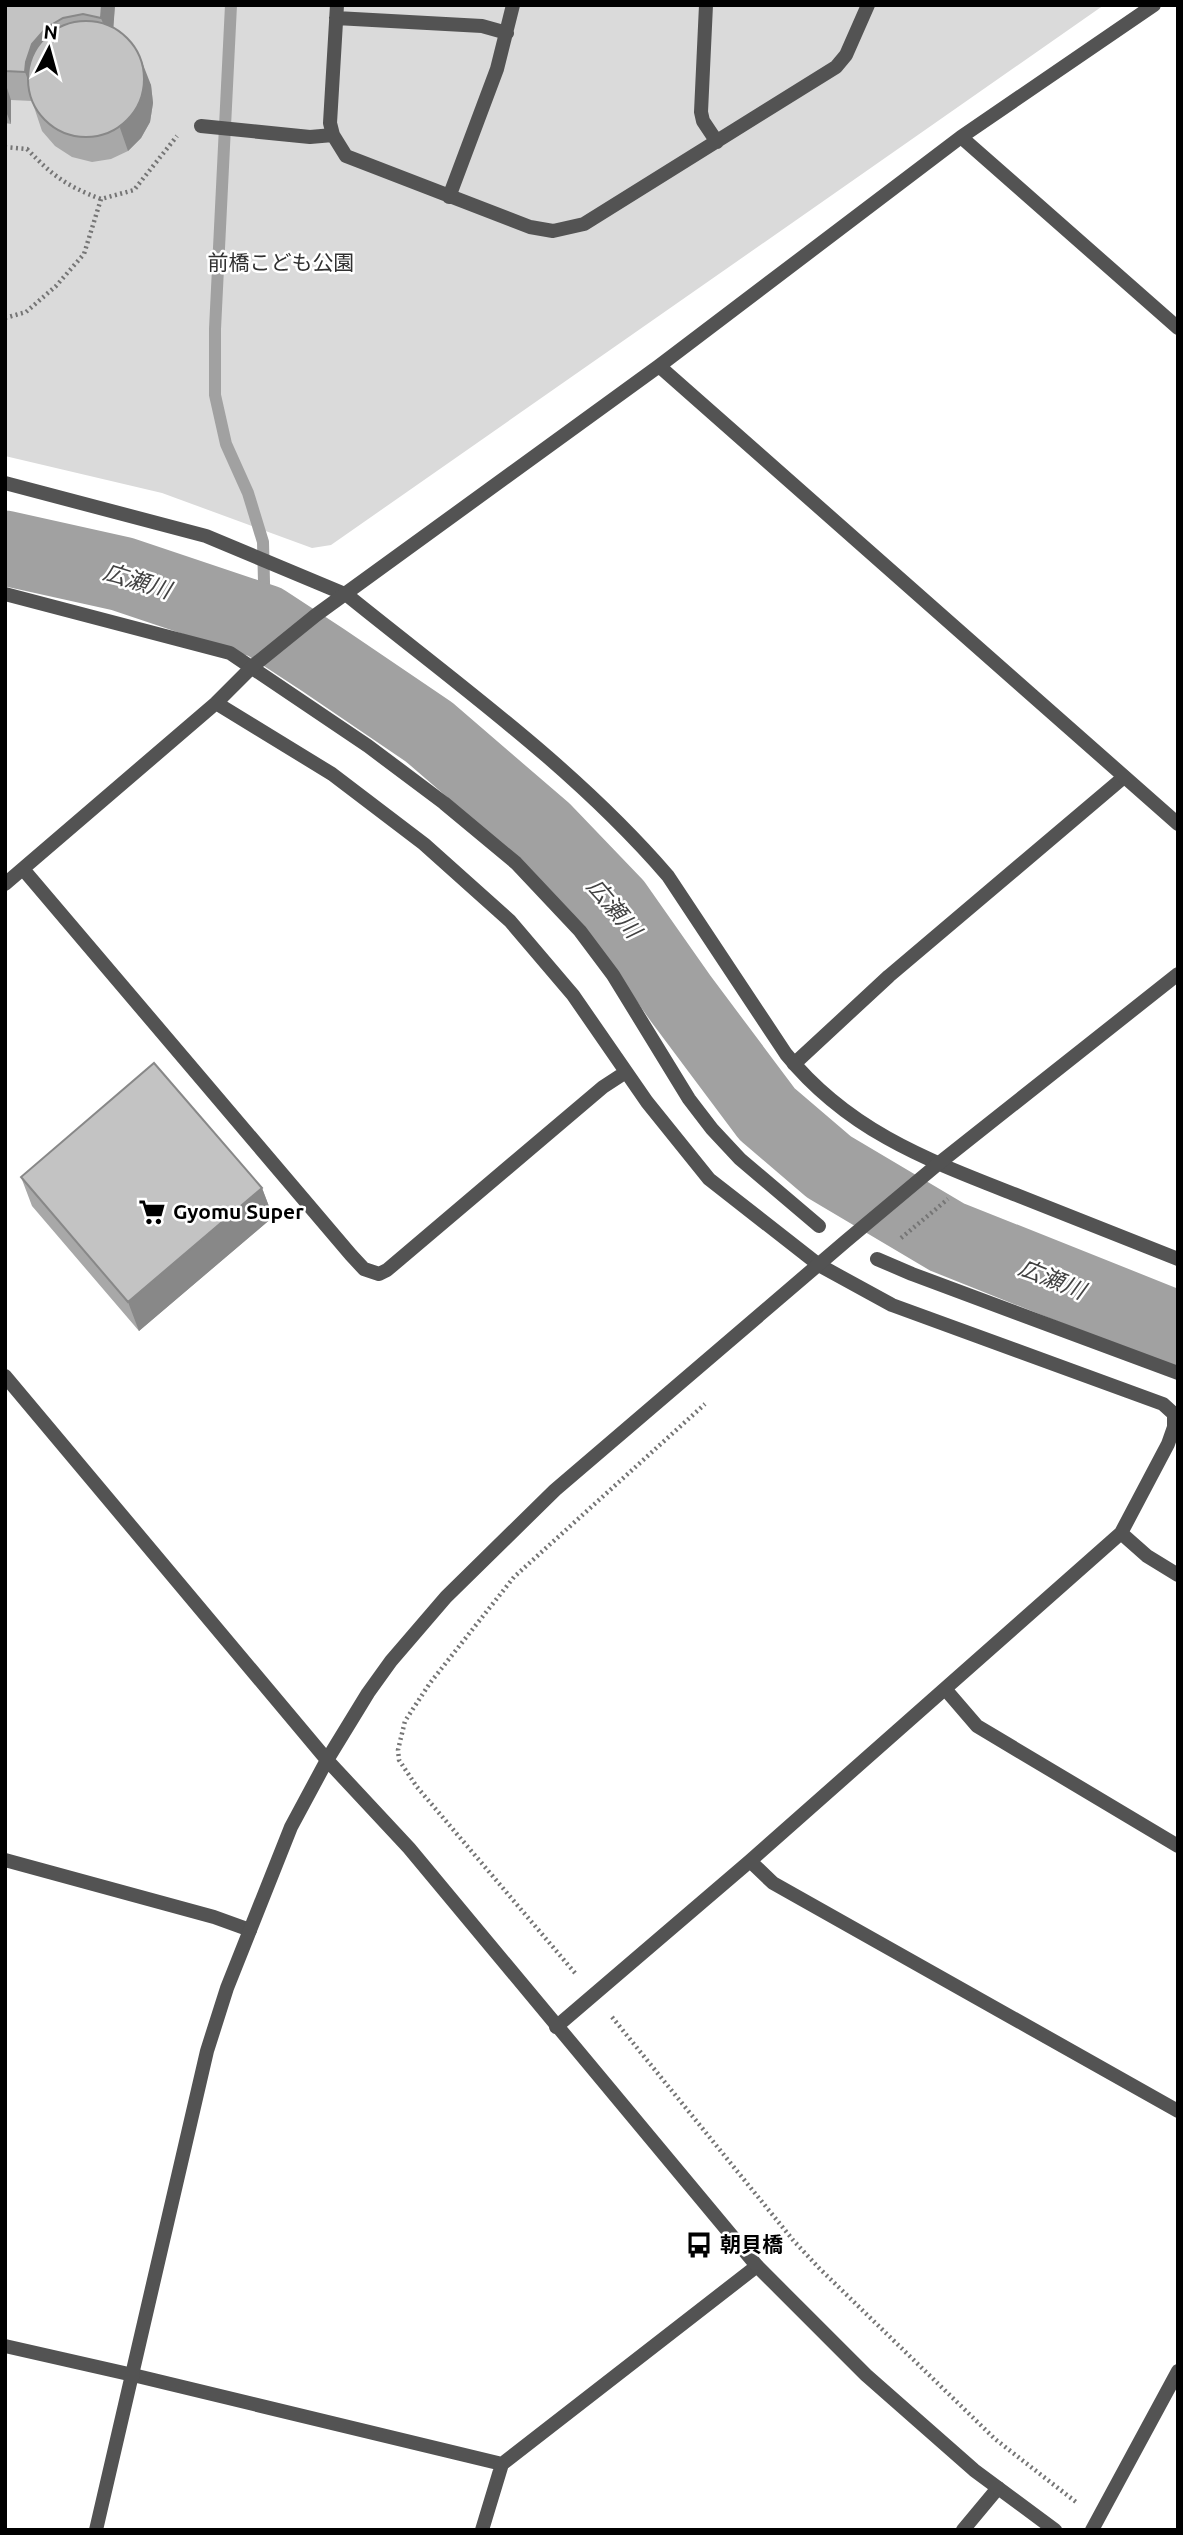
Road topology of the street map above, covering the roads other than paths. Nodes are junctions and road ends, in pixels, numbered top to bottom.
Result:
1 (513, 5) edge
2 (706, 5) edge
3 (868, 5) edge
4 (1154, 5) edge
5 (337, 11) edge
6 (507, 33) junction
7 (201, 126) road end
8 (333, 135) junction
9 (961, 138) junction
10 (717, 142) junction
11 (449, 197) junction
12 (1178, 328) edge
13 (659, 366) junction
14 (5, 484) edge
15 (5, 594) edge
16 (346, 595) junction
17 (258, 662) junction
18 (216, 703) junction
19 (1124, 776) junction
20 (1178, 824) edge
21 (23, 869) junction
22 (5, 884) edge
23 (1178, 974) edge
24 (794, 1064) junction
25 (626, 1072) junction
26 (938, 1164) junction
27 (818, 1226) dead end
28 (877, 1259) dead end
29 (1178, 1259) edge
30 (820, 1265) junction
31 (1178, 1373) edge
32 (5, 1376) edge
33 (1121, 1533) junction
34 (1178, 1575) edge
35 (946, 1690) junction
36 (327, 1760) junction
37 (1178, 1846) edge
38 (5, 1860) edge
39 (750, 1861) junction
40 (250, 1930) junction
41 (556, 2027) junction
42 (1178, 2111) edge
43 (757, 2266) junction
44 (5, 2346) edge
45 (1178, 2371) edge
46 (133, 2375) junction
47 (502, 2464) junction
48 (998, 2488) junction
49 (96, 2530) edge
50 (481, 2530) edge
51 (963, 2530) edge
52 (1055, 2530) edge
53 (1091, 2530) edge

1 - 6 street
2 - 10 street
3 - 10 street
4 - 9 street
5 - 6 street
5 - 8 street
6 - 11 street
7 - 8 street
8 - 11 street
9 - 12 street
9 - 13 street
10 - 11 street
13 - 16 street
13 - 19 street
14 - 16 street
15 - 17 street
16 - 17 street
16 - 24 street
17 - 18 street
17 - 27 street
18 - 21 street
18 - 25 street
19 - 20 street
19 - 24 street
21 - 22 street
21 - 25 street
23 - 26 street
24 - 26 street
25 - 30 street
26 - 29 street
26 - 30 street
28 - 31 street
30 - 33 street
30 - 36 street
32 - 36 street
33 - 34 street
33 - 35 street
35 - 37 street
35 - 39 street
36 - 40 street
36 - 41 street
38 - 40 street
39 - 41 street
39 - 42 street
40 - 46 street
41 - 43 street
43 - 47 street
43 - 48 street
44 - 46 street
45 - 53 street
46 - 47 street
46 - 49 street
47 - 50 street
48 - 51 street
48 - 52 street

